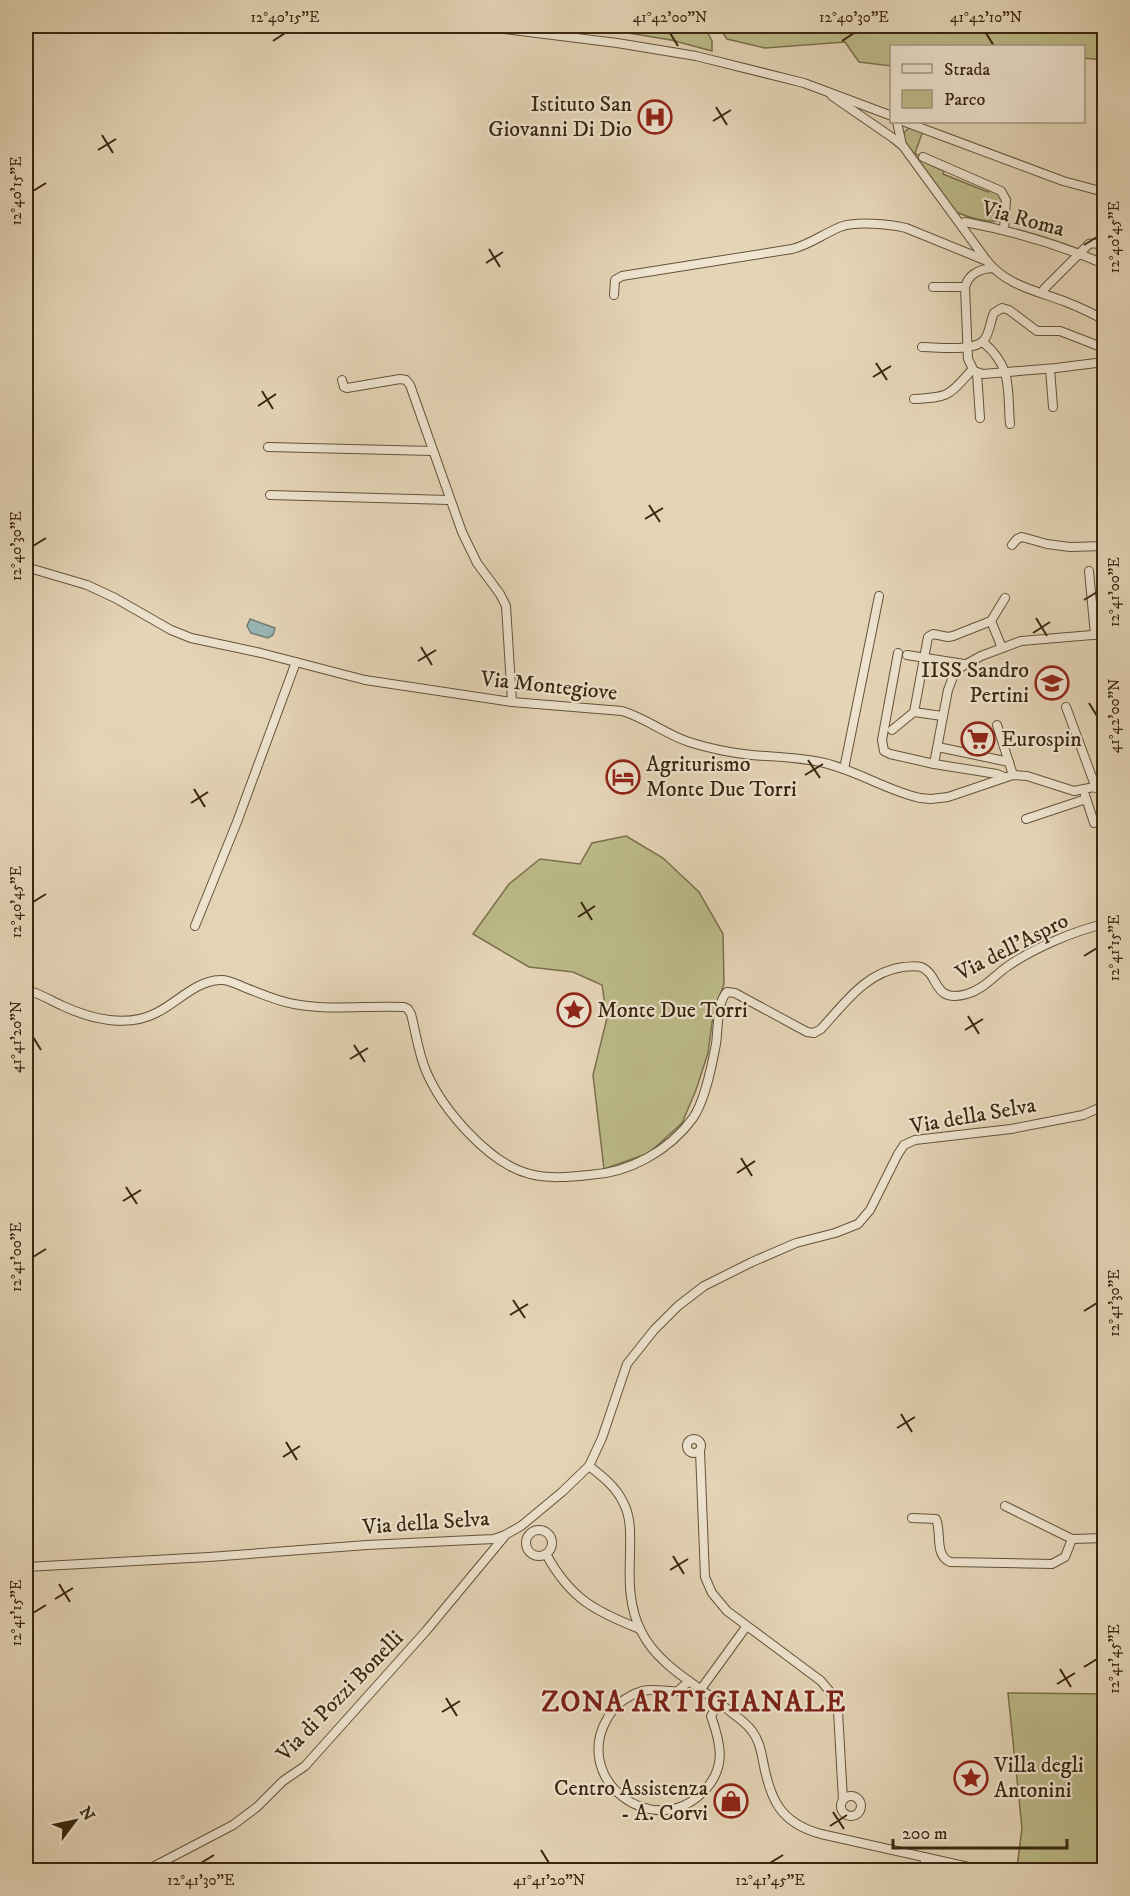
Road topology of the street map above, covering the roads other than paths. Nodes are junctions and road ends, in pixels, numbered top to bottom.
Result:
1 (479, 26) edge
2 (826, 92) junction
3 (883, 113) junction
4 (890, 116) edge
5 (871, 123) junction
6 (893, 123) edge
7 (894, 123) edge
8 (909, 123) edge
9 (890, 136) junction
10 (901, 142) junction
11 (923, 157) dead end
12 (1104, 192) edge
13 (965, 222) dead end
14 (1004, 229) junction
15 (1104, 242) edge
16 (1080, 253) junction
17 (990, 264) junction
18 (1104, 264) edge
19 (964, 286) junction
20 (933, 287) dead end
21 (1044, 289) dead end
22 (614, 295) dead end
23 (1104, 320) edge
24 (983, 342) junction
25 (922, 347) dead end
26 (967, 348) junction
27 (1104, 348) edge
28 (1104, 362) edge
29 (1050, 369) junction
30 (975, 372) junction
31 (1006, 372) junction
32 (342, 380) dead end
33 (914, 399) dead end
34 (1053, 407) dead end
35 (980, 418) dead end
36 (1010, 424) dead end
37 (268, 447) dead end
38 (433, 451) junction
39 (270, 495) dead end
40 (449, 500) junction
41 (1012, 545) dead end
42 (1104, 546) edge
43 (26, 567) edge
44 (1089, 571) dead end
45 (879, 596) dead end
46 (1005, 598) dead end
47 (991, 621) junction
48 (1104, 634) edge
49 (1095, 635) junction
50 (1002, 648) junction
51 (898, 653) dead end
52 (907, 655) dead end
53 (924, 658) junction
54 (296, 662) junction
55 (964, 664) junction
56 (512, 702) junction
57 (1066, 707) dead end
58 (914, 712) junction
59 (942, 717) junction
60 (997, 725) dead end
61 (892, 730) dead end
62 (938, 747) junction
63 (1009, 762) junction
64 (934, 764) junction
65 (844, 769) junction
66 (1013, 774) junction
67 (1004, 777) junction
68 (1104, 785) edge
69 (1096, 788) junction
70 (1083, 790) junction
71 (1086, 799) junction
72 (1026, 819) dead end
73 (1094, 824) dead end
74 (1104, 924) edge
75 (195, 926) dead end
76 (26, 990) edge
77 (1104, 1106) edge
78 (700, 1451) dead end
79 (589, 1466) junction
80 (1005, 1506) dead end
81 (912, 1518) dead end
82 (505, 1535) junction
83 (1072, 1539) junction
84 (1104, 1539) edge
85 (546, 1554) dead end
86 (26, 1567) edge
87 (746, 1627) junction
88 (640, 1629) junction
89 (689, 1681) junction
90 (701, 1689) junction
91 (719, 1703) junction
92 (843, 1800) dead end
93 (924, 1857) junction
94 (147, 1870) edge
95 (927, 1870) edge
96 (982, 1870) edge

1 - 2 street
2 - 3 street
2 - 5 street
3 - 4 street
3 - 5 street
5 - 9 street
6 - 9 street
7 - 10 street
8 - 10 street
8 - 12 street
9 - 10 street
10 - 17 street
11 - 14 street
13 - 14 street, Via Roma
14 - 16 street, Via Roma
15 - 16 street
16 - 18 street, Via Roma
16 - 21 street
17 - 19 street
17 - 22 street
17 - 23 street
19 - 20 street
19 - 26 street
24 - 26 street
24 - 27 street
24 - 31 street
25 - 26 street
26 - 30 street
28 - 29 street
29 - 31 street
29 - 34 street
30 - 31 street
30 - 33 street
30 - 35 street
31 - 36 street
32 - 38 street
37 - 38 street
38 - 40 street
39 - 40 street
40 - 56 street
41 - 42 street
43 - 54 street, Via Montegiove
44 - 49 street
45 - 65 street
46 - 47 street
47 - 50 street
47 - 53 street
48 - 49 street
49 - 50 street
50 - 55 street
51 - 64 street
52 - 53 street
53 - 55 street
53 - 58 street
54 - 56 street, Via Montegiove
54 - 75 street
55 - 59 street
56 - 65 street, Via Montegiove
57 - 69 street
58 - 59 street
58 - 61 street
59 - 62 street
60 - 63 street
62 - 63 street
62 - 64 street
63 - 66 street
64 - 67 street
65 - 67 street, Via Montegiove
66 - 67 street, Via Montegiove
66 - 70 street
68 - 69 street
69 - 70 street
70 - 71 street
71 - 72 street
71 - 73 street
74 - 76 street, Via dell'Aspro
77 - 79 street, Via della Selva
78 - 87 street
79 - 82 street, Via della Selva
79 - 88 street
80 - 83 street
81 - 83 street
82 - 86 street, Via della Selva
82 - 94 street, Via di Pozzi Bonelli
83 - 84 street
85 - 88 street
87 - 90 street
87 - 92 street
88 - 89 street
89 - 90 street
89 - 91 street
90 - 91 street
91 - 93 street
93 - 95 street
93 - 96 street

